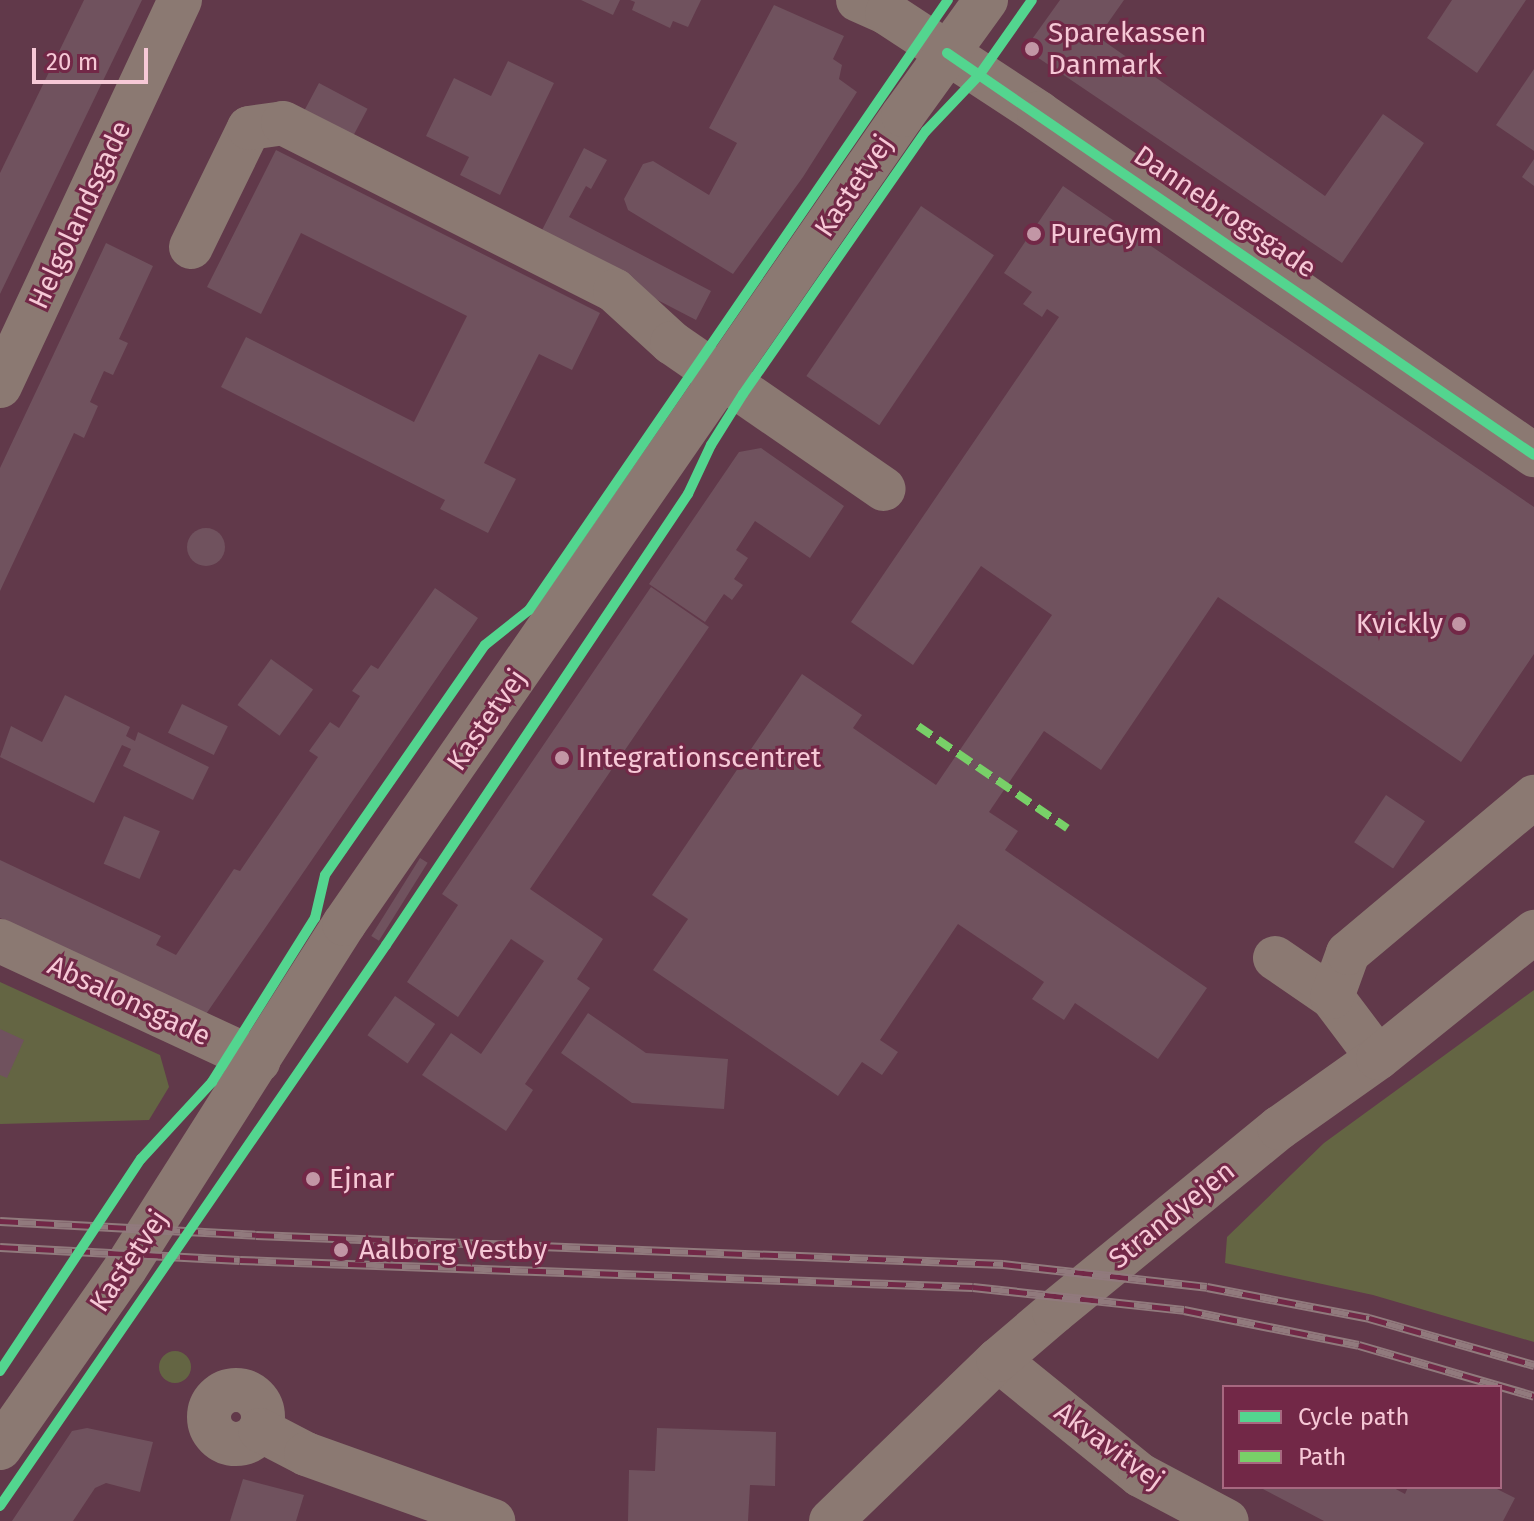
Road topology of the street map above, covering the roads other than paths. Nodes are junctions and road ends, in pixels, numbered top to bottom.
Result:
1 (180, 0) edge
2 (858, 0) edge
3 (986, 0) edge
4 (947, 53) junction
5 (191, 247) dead end
6 (722, 379) junction
7 (0, 386) edge
8 (1534, 455) edge
9 (884, 489) dead end
10 (1534, 797) edge
11 (1534, 932) edge
12 (0, 941) edge
13 (1275, 958) dead end
14 (1332, 997) junction
15 (1378, 1058) junction
16 (258, 1061) junction
17 (998, 1360) junction
18 (260, 1430) dead end
19 (0, 1448) edge
20 (493, 1521) edge
21 (831, 1521) edge
22 (1227, 1521) edge

1 - 7 street, Helgolandsgade
2 - 4 street, Dannebrogsgade
3 - 4 street, Kastetvej
4 - 6 street, Kastetvej
4 - 8 street, Dannebrogsgade
5 - 6 street
6 - 9 street
6 - 16 street, Kastetvej
10 - 14 street
11 - 15 street, Strandvejen
12 - 16 street, Absalonsgade
13 - 14 street
14 - 15 street
15 - 17 street, Strandvejen
16 - 19 street, Kastetvej
17 - 21 street, Strandvejen
17 - 22 street, Akvavitvej
18 - 20 street

